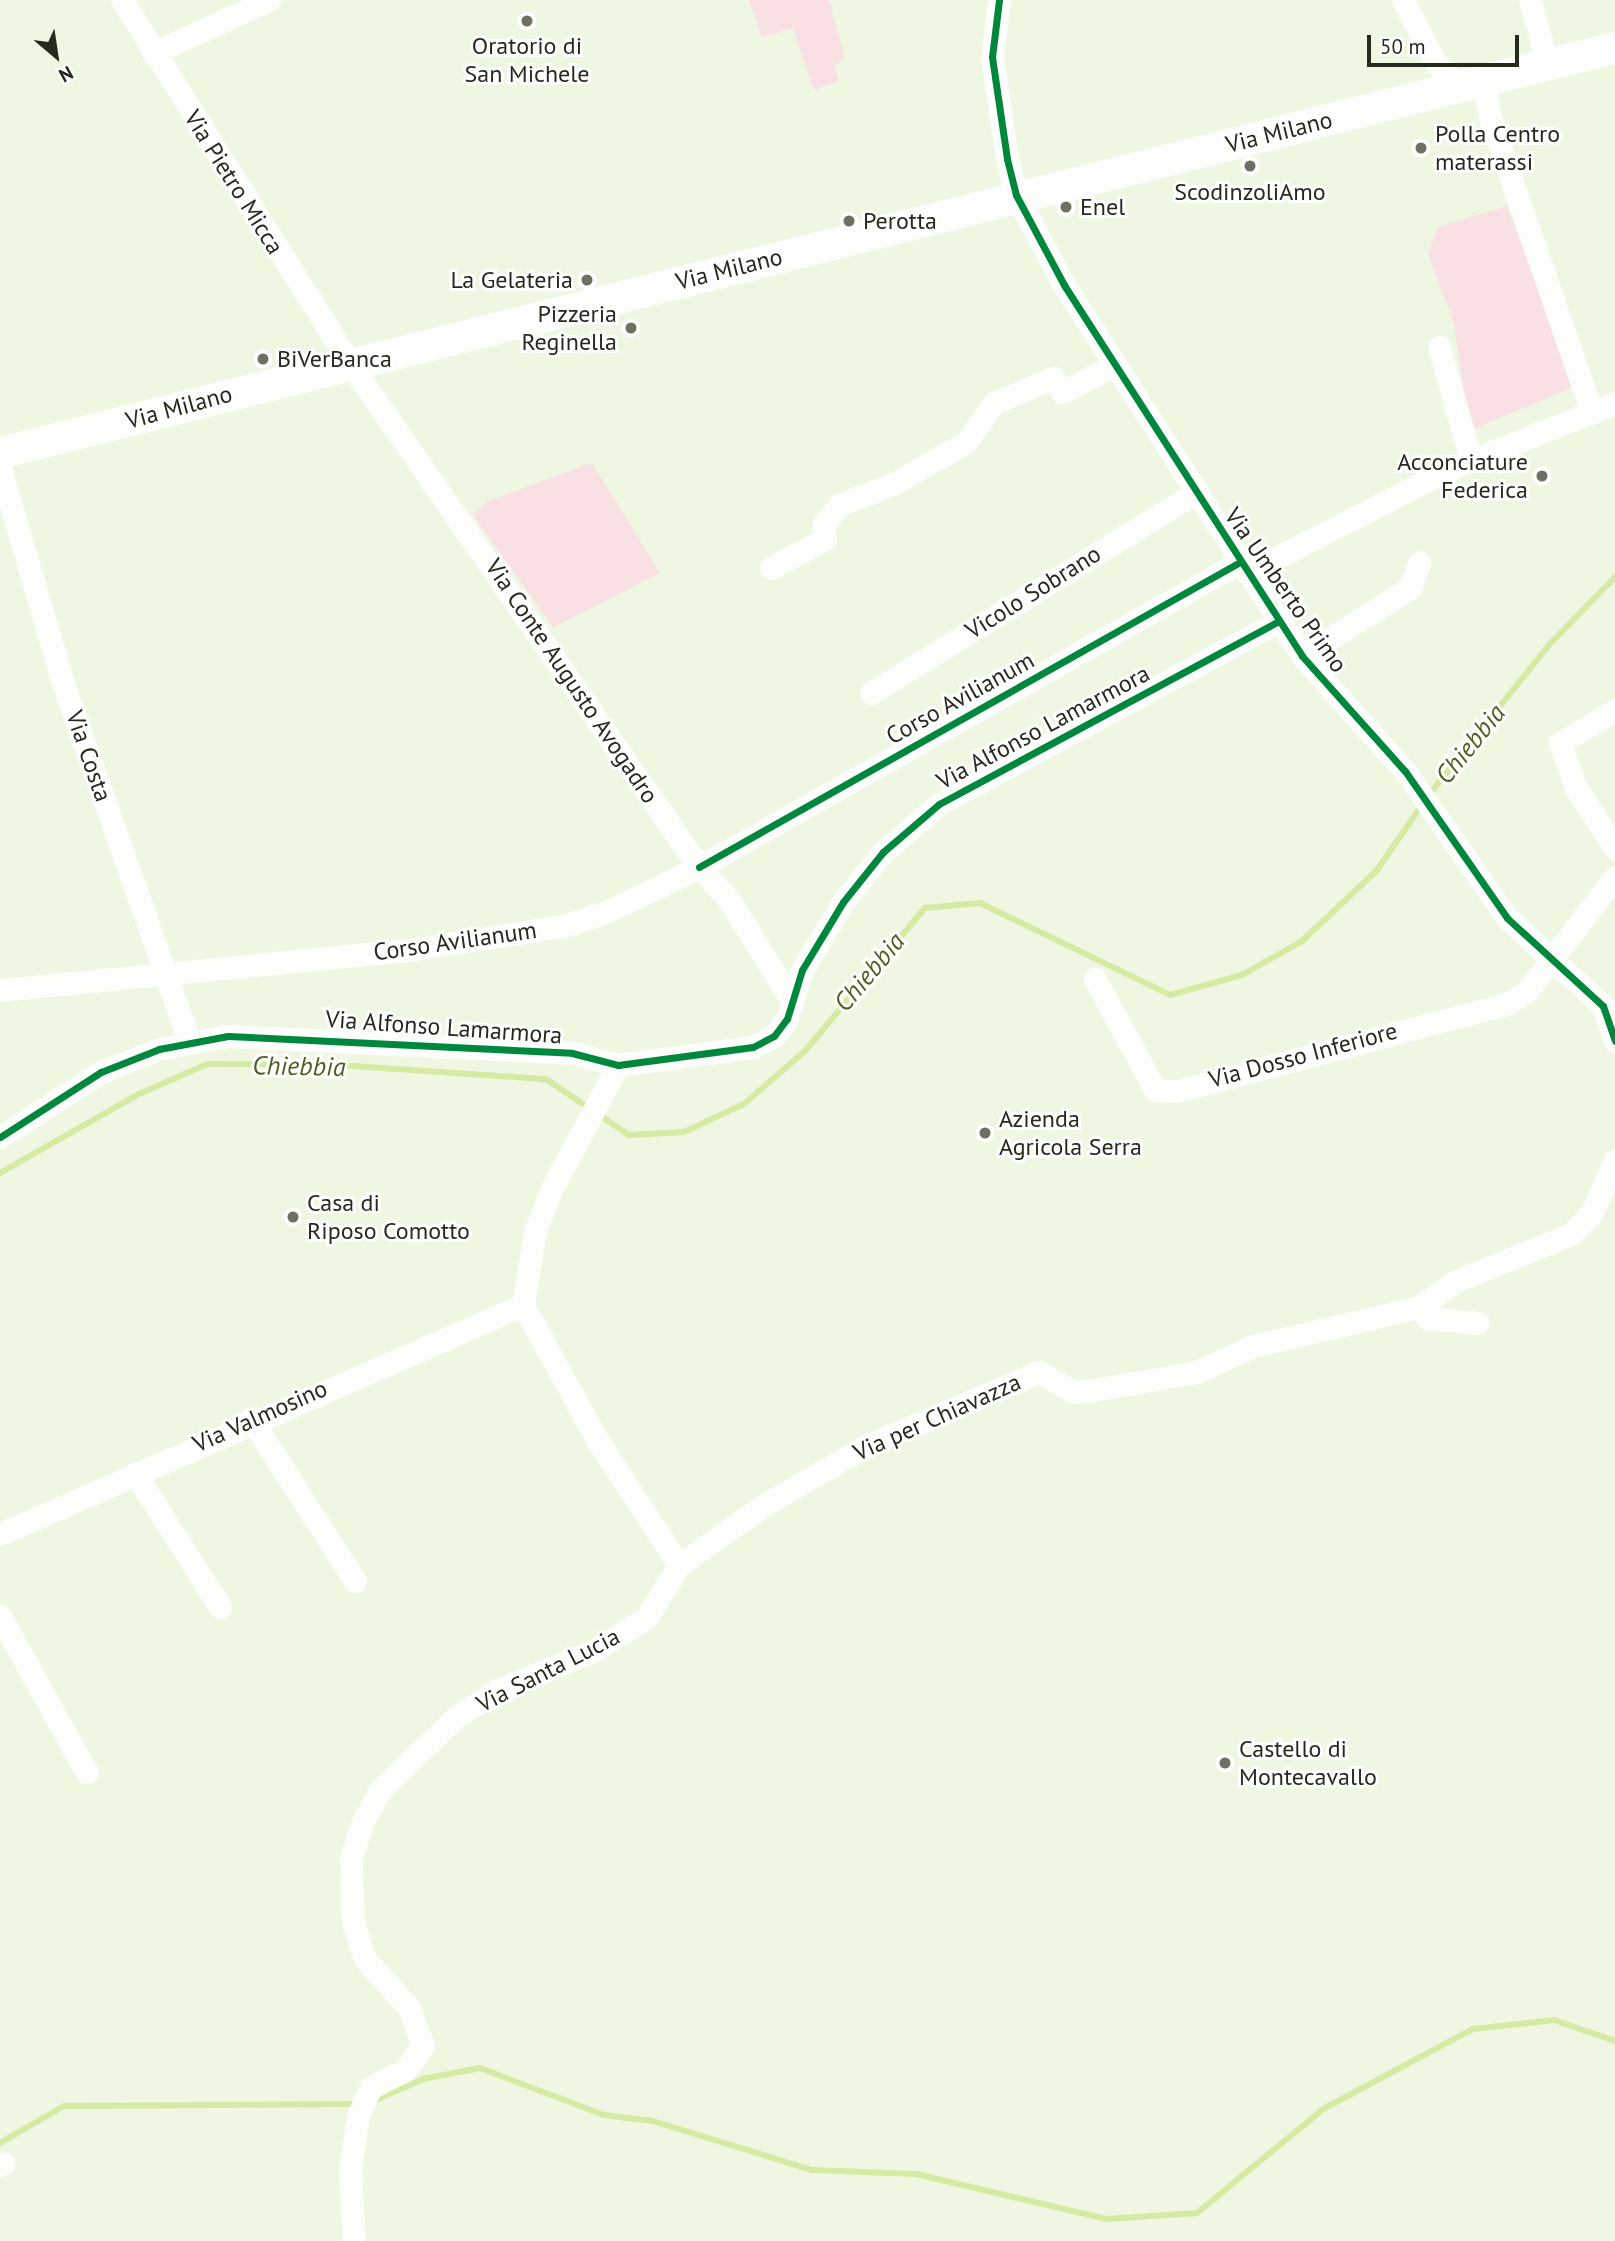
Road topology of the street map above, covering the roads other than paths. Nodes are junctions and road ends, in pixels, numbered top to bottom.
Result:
1 (122, 0) edge
2 (269, 0) edge
3 (999, 0) edge
4 (1402, 0) edge
5 (1530, 0) edge
6 (1615, 48) edge
7 (153, 53) junction
8 (1547, 63) junction
9 (1470, 84) junction
10 (1016, 195) junction
11 (1439, 348) dead end
12 (349, 362) junction
13 (1115, 365) junction
14 (1615, 403) edge
15 (1592, 412) junction
16 (0, 453) edge
17 (1471, 460) junction
18 (0, 468) edge
19 (1196, 492) junction
20 (1419, 563) dead end
21 (771, 568) dead end
22 (1244, 568) junction
23 (1279, 621) junction
24 (1302, 656) junction
25 (871, 693) dead end
26 (1615, 710) edge
27 (1615, 848) edge
28 (699, 867) junction
29 (1615, 877) edge
30 (1553, 955) junction
31 (165, 971) junction
32 (1095, 979) dead end
33 (0, 990) edge
34 (792, 1001) junction
35 (189, 1041) junction
36 (1615, 1041) edge
37 (618, 1065) junction
38 (0, 1136) edge
39 (1615, 1160) edge
40 (523, 1305) junction
41 (1419, 1307) junction
42 (1478, 1323) dead end
43 (251, 1419) junction
44 (135, 1473) junction
45 (0, 1534) edge
46 (679, 1566) junction
47 (355, 1581) dead end
48 (220, 1608) dead end
49 (0, 1616) edge
50 (87, 1773) dead end
51 (354, 2241) edge

1 - 7 street, Via Pietro Micca
2 - 7 street
3 - 10 street
4 - 9 street
5 - 8 street
6 - 8 main road, Via Milano
7 - 12 street, Via Pietro Micca
8 - 9 main road, Via Milano
9 - 10 main road, Via Milano
9 - 15 street
10 - 12 main road, Via Milano
10 - 13 street, Via Umberto Primo
11 - 17 street
12 - 16 main road, Via Milano
12 - 28 street, Via Conte Augusto Avogadro
13 - 19 street, Via Umberto Primo
13 - 21 street
14 - 15 street, Corso Avilianum
15 - 17 street, Corso Avilianum
17 - 22 street, Corso Avilianum
18 - 31 street, Via Costa
19 - 22 street, Via Umberto Primo
19 - 25 street, Vicolo Sobrano
20 - 24 street, Via Umberto Primo
22 - 23 street, Via Umberto Primo
22 - 28 street, Corso Avilianum
23 - 24 street, Via Umberto Primo
23 - 34 street, Via Alfonso Lamarmora
24 - 30 street, Via Umberto Primo
26 - 27 street
28 - 31 street, Corso Avilianum
28 - 34 street, Via Conte Augusto Avogadro
29 - 30 street
30 - 32 street, Via Dosso Inferiore
30 - 36 street, Via Umberto Primo
31 - 33 street, Corso Avilianum
31 - 35 street, Via Costa
34 - 37 street, Via Alfonso Lamarmora
35 - 37 street, Via Alfonso Lamarmora
35 - 38 street, Via Alfonso Lamarmora
37 - 40 street
39 - 41 street, Via per Chiavazza
40 - 43 street, Via Valmosino
40 - 46 street
41 - 42 street
41 - 46 street, Via per Chiavazza
43 - 44 street, Via Valmosino
43 - 47 street
44 - 45 street, Via Valmosino
44 - 48 street
46 - 51 street, Via Santa Lucia
49 - 50 street

